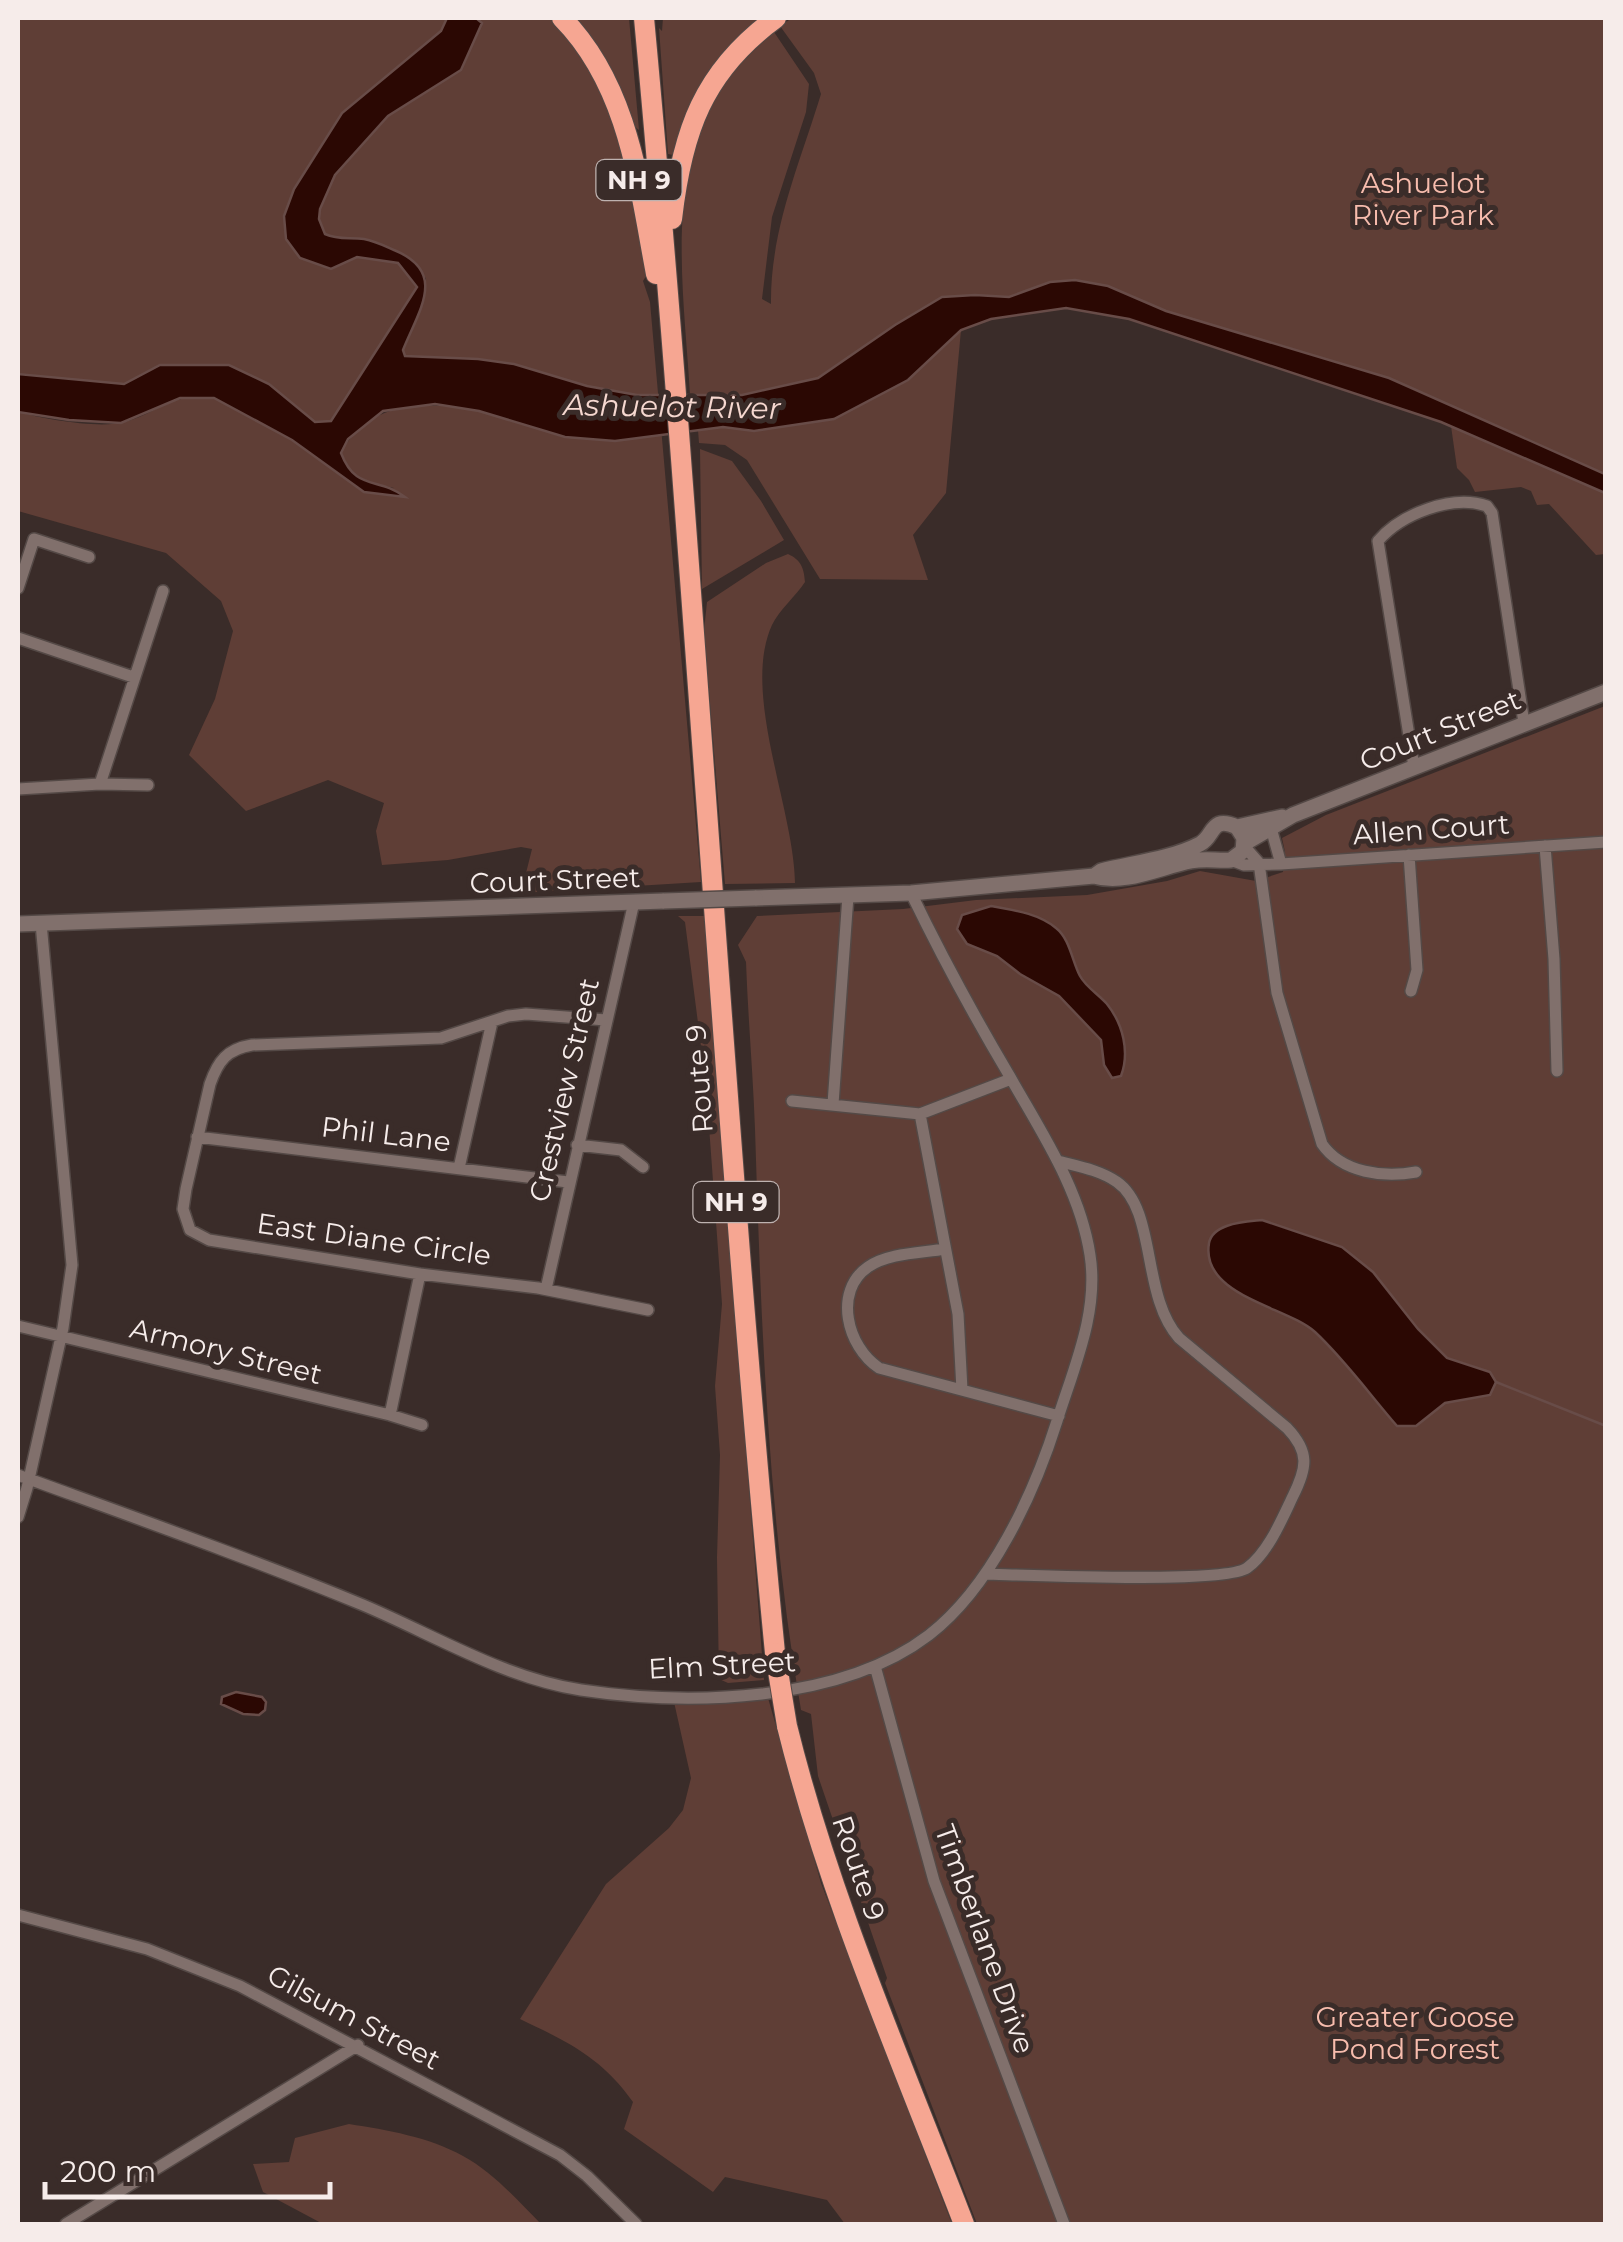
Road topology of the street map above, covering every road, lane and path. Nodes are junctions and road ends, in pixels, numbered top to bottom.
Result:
1 (562, 18) edge
2 (644, 18) edge
3 (776, 18) edge
4 (667, 266) junction
5 (673, 358) junction
6 (88, 557) dead end
7 (18, 588) edge
8 (162, 591) dead end
9 (18, 638) edge
10 (133, 677) junction
11 (1606, 692) edge
12 (1524, 723) junction
13 (1414, 766) junction
14 (100, 784) junction
15 (148, 785) dead end
16 (18, 789) edge
17 (1293, 815) junction
18 (1237, 826) junction
19 (1270, 828) junction
20 (1206, 841) junction
21 (1606, 842) edge
22 (1244, 844) junction
23 (1545, 846) junction
24 (1409, 855) junction
25 (1214, 858) junction
26 (1231, 860) junction
27 (1260, 863) junction
28 (1280, 864) junction
29 (1094, 876) junction
30 (911, 892) junction
31 (848, 896) junction
32 (634, 902) junction
33 (40, 923) junction
34 (18, 924) edge
35 (1412, 991) dead end
36 (606, 1020) junction
37 (492, 1022) junction
38 (1557, 1071) dead end
39 (1011, 1079) junction
40 (792, 1100) dead end
41 (833, 1104) junction
42 (920, 1114) junction
43 (197, 1136) junction
44 (577, 1145) junction
45 (1058, 1160) junction
46 (643, 1167) dead end
47 (459, 1168) junction
48 (1416, 1172) dead end
49 (568, 1182) junction
50 (945, 1250) junction
51 (420, 1274) junction
52 (546, 1289) junction
53 (648, 1310) dead end
54 (18, 1326) edge
55 (61, 1336) junction
56 (962, 1390) junction
57 (390, 1414) junction
58 (1059, 1416) junction
59 (422, 1425) dead end
60 (23, 1477) edge
61 (18, 1517) edge
62 (986, 1574) junction
63 (875, 1666) junction
64 (18, 1915) edge
65 (358, 2046) junction
66 (66, 2224) edge
67 (636, 2224) edge
68 (964, 2224) edge
69 (1064, 2224) edge

1 - 5 highway, NH 9
2 - 4 highway, Route 9 / NH 9
3 - 4 highway
4 - 5 highway, Route 9 / NH 9
5 - 68 highway, Route 9 / NH 9, bridge
6 - 7 street
8 - 10 street
9 - 10 street
10 - 14 street
11 - 12 main road, Court Street
12 - 13 main road, Court Street
12 - 13 street
13 - 17 main road, Court Street
14 - 15 street
14 - 16 street
17 - 18 main road, Court Street
17 - 19 main road, Court Street
18 - 20 main road, Court Street
18 - 22 main road
19 - 22 main road, Court Street
19 - 28 street
20 - 25 main road
20 - 29 main road, Court Street
21 - 23 street, Allen Court
22 - 26 main road, Court Street
22 - 27 street
23 - 24 street, Allen Court
23 - 38 street
24 - 28 street, Allen Court
24 - 35 street
25 - 26 main road, Court Street
25 - 29 main road, Court Street
26 - 27 street, Allen Court
27 - 28 street, Allen Court
27 - 48 street
29 - 30 main road, Court Street
30 - 31 main road, Court Street
30 - 39 street, Elm Street
31 - 32 main road, Court Street, bridge
31 - 41 street
32 - 33 main road, Court Street
32 - 36 street, Crestview Street
33 - 34 main road, Court Street
33 - 55 street
36 - 37 street
36 - 44 street, Crestview Street
37 - 43 street
37 - 47 street
39 - 42 street
39 - 45 street, Elm Street
40 - 41 street
41 - 42 street
42 - 50 street
43 - 47 street, Phil Lane
43 - 51 street, East Diane Circle
44 - 46 street
44 - 49 street, Crestview Street
45 - 58 street, Elm Street
45 - 62 street
47 - 49 street, Phil Lane
49 - 52 street, Crestview Street
50 - 56 street
50 - 56 street
51 - 52 street, East Diane Circle
51 - 57 street
52 - 53 street, East Diane Circle
54 - 55 street, Armory Street
55 - 57 street, Armory Street
55 - 60 street
56 - 58 street
57 - 59 street, Armory Street
58 - 62 street, Elm Street
60 - 61 street
60 - 63 street, Elm Street
62 - 63 street, Elm Street
63 - 69 street, Timberlane Drive
64 - 65 street, Gilsum Street
65 - 66 street
65 - 67 street, Gilsum Street

